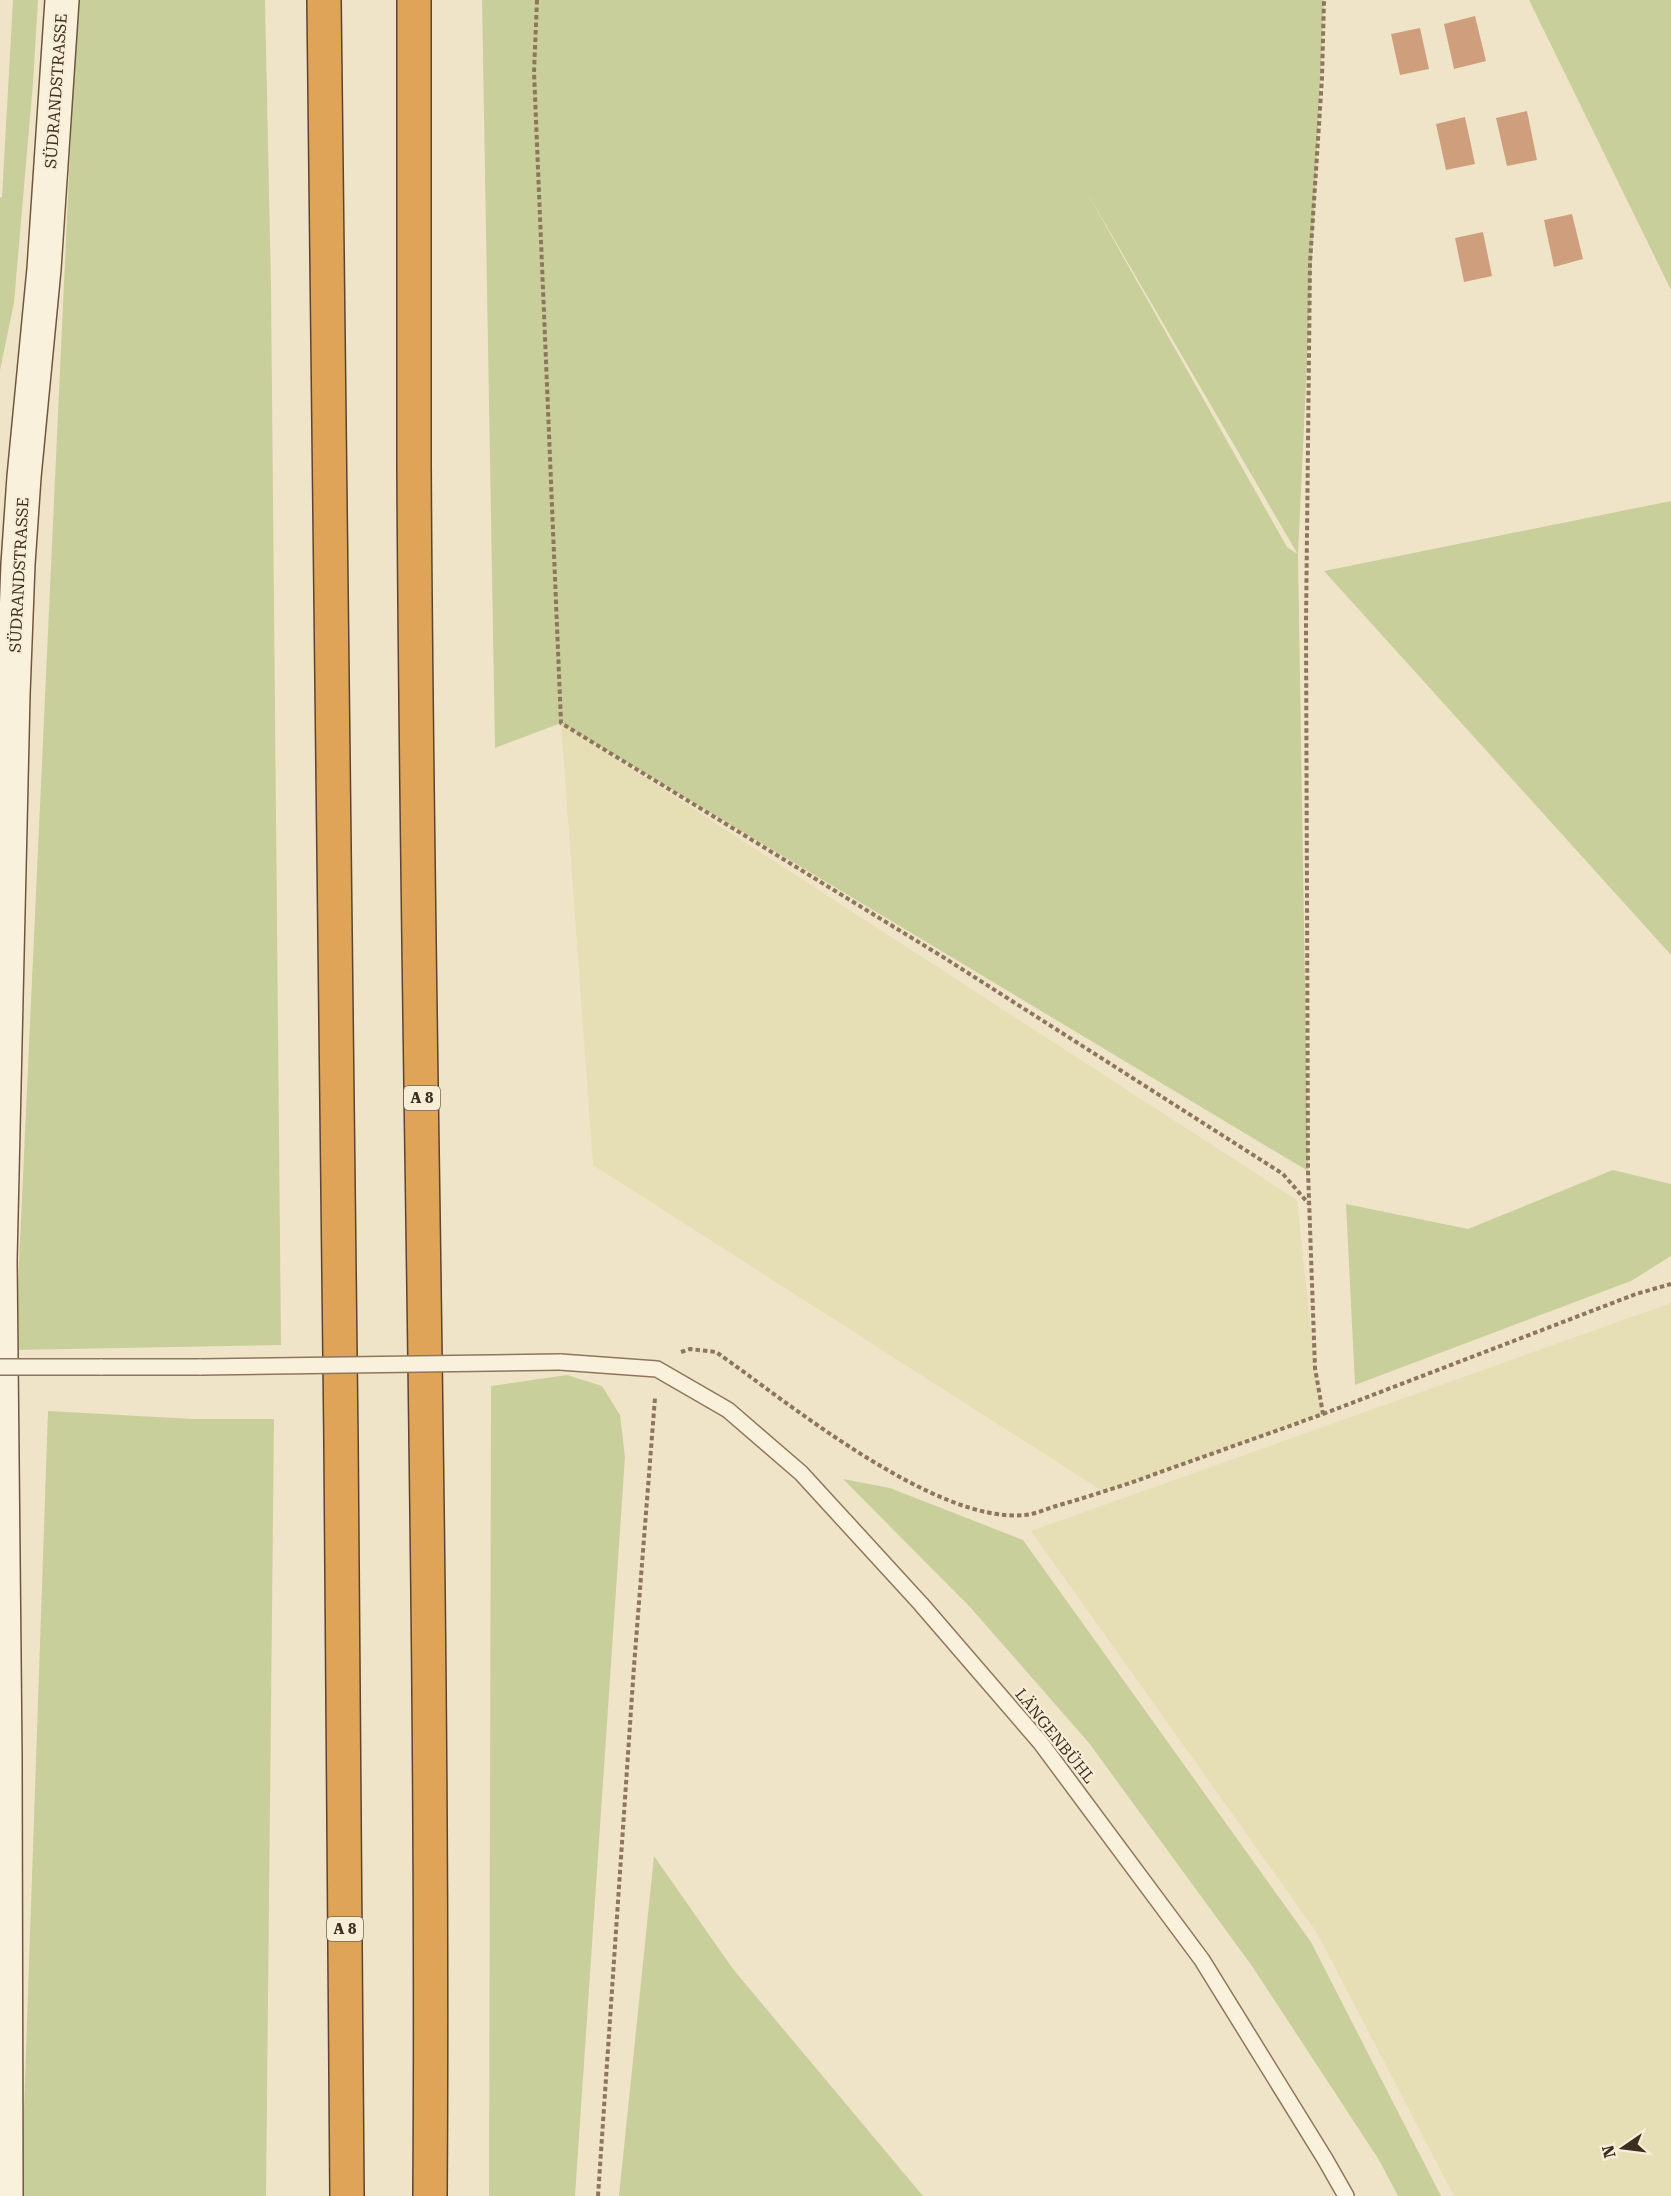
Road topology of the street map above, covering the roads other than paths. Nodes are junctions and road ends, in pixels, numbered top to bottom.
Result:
1 (63, 0) edge
2 (324, 0) edge
3 (414, 0) edge
4 (24, 477) junction
5 (0, 506) edge
6 (5, 633) edge
7 (0, 1367) edge
8 (6, 2196) edge
9 (347, 2196) edge
10 (430, 2196) edge
11 (1346, 2196) edge

1 - 4 main road, SÜDRANDSTRASSE
2 - 9 highway, A 8
3 - 10 highway, A 8
4 - 5 main road
4 - 6 main road, SÜDRANDSTRASSE
6 - 8 main road, SÜDRANDSTRASSE
7 - 11 lane, LÄNGENBÜHL, bridge

